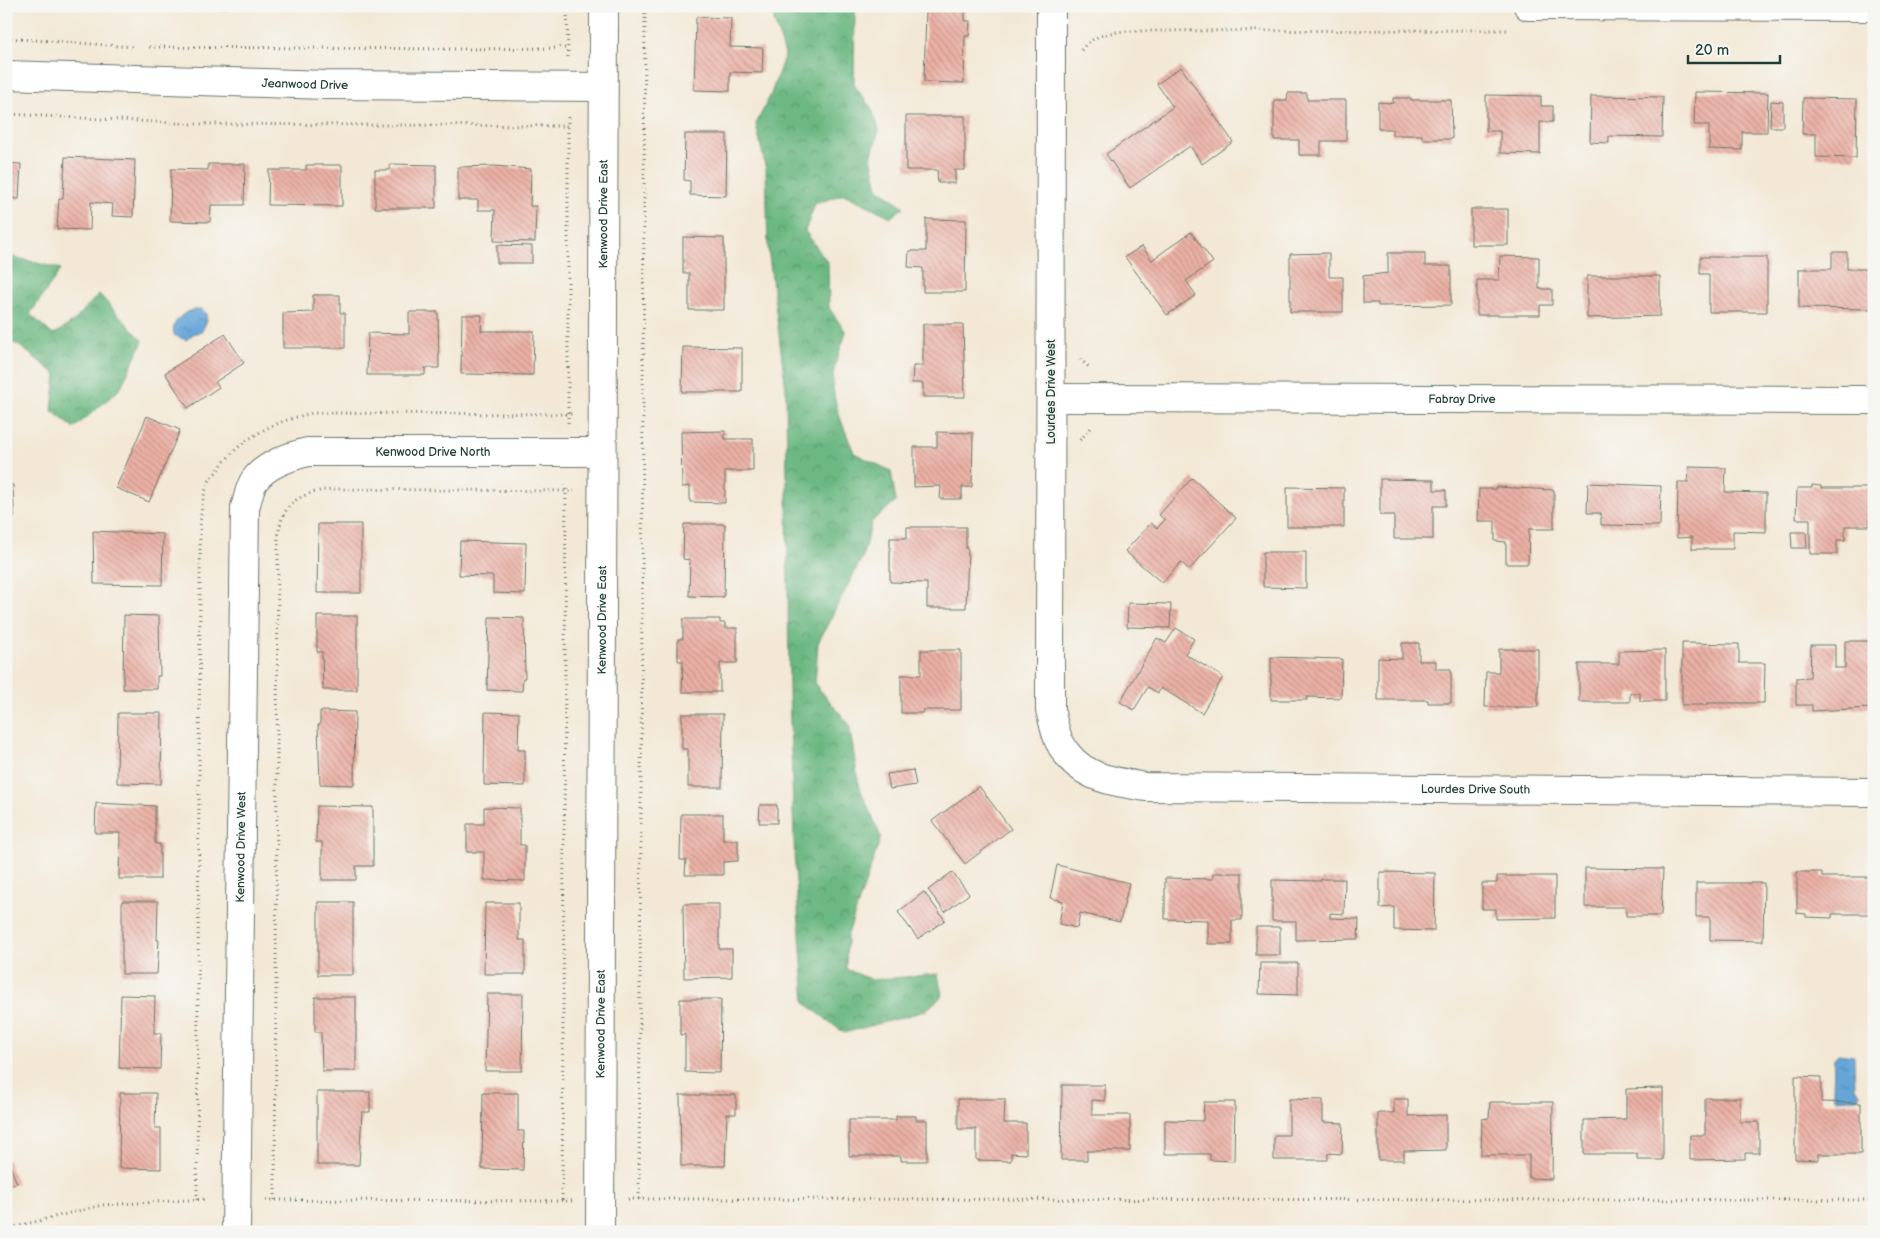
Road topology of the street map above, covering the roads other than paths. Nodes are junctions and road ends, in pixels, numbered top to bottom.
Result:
1 (604, 6) edge
2 (1051, 6) edge
3 (1874, 8) edge
4 (1522, 18) edge
5 (6, 75) edge
6 (603, 87) junction
7 (1051, 398) junction
8 (1874, 400) edge
9 (602, 452) junction
10 (268, 469) joint
11 (1082, 768) joint
12 (1874, 792) edge
13 (236, 1232) edge
14 (600, 1232) edge

1 - 6 street, Kenwood Drive East
2 - 7 street, Lourdes Drive West
3 - 4 street
5 - 6 street, Jeanwood Drive
6 - 9 street, Kenwood Drive East
7 - 8 street, Fabray Drive
7 - 11 street, Lourdes Drive West
9 - 10 street, Kenwood Drive North
9 - 14 street, Kenwood Drive East
10 - 13 street, Kenwood Drive West
11 - 12 street, Lourdes Drive South

